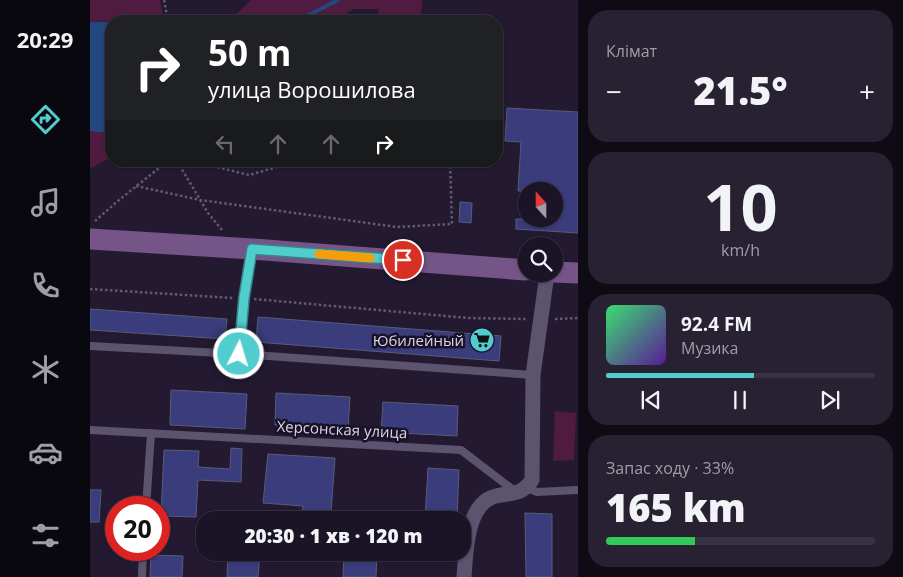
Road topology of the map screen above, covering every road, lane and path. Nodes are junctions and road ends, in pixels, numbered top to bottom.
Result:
1 (164, 0) edge
2 (167, 15) edge
3 (160, 167) edge
4 (181, 167) edge
5 (215, 167) edge
6 (278, 167) edge
7 (450, 167) edge
8 (136, 186) junction
9 (200, 200) junction
10 (90, 226) edge
11 (226, 233) dead end
12 (90, 239) edge
13 (252, 249) junction
14 (518, 269) edge
15 (563, 273) edge
16 (578, 274) edge
17 (546, 282) edge
18 (90, 289) edge
19 (244, 298) junction
20 (578, 318) edge
21 (541, 319) junction
22 (90, 346) edge
23 (239, 354) junction
24 (533, 375) junction
25 (90, 430) edge
26 (151, 433) junction
27 (578, 490) edge
28 (522, 491) junction
29 (147, 496) edge
30 (143, 561) edge
31 (142, 577) edge
32 (464, 577) edge

1 - 2 path
3 - 8 path
4 - 9 path
5 - 6 path
7 - 9 path
8 - 9 path
8 - 10 path
9 - 11 path
12 - 13 main road
13 - 14 main road
13 - 19 lane
15 - 16 main road
17 - 21 street
18 - 19 path
19 - 21 path
19 - 23 lane
20 - 21 path
21 - 24 street
22 - 23 lane
23 - 24 lane
24 - 28 street
25 - 26 lane, Херсонская улица
26 - 28 lane, Херсонская улица
26 - 29 lane
27 - 28 lane
28 - 32 street
30 - 31 lane

